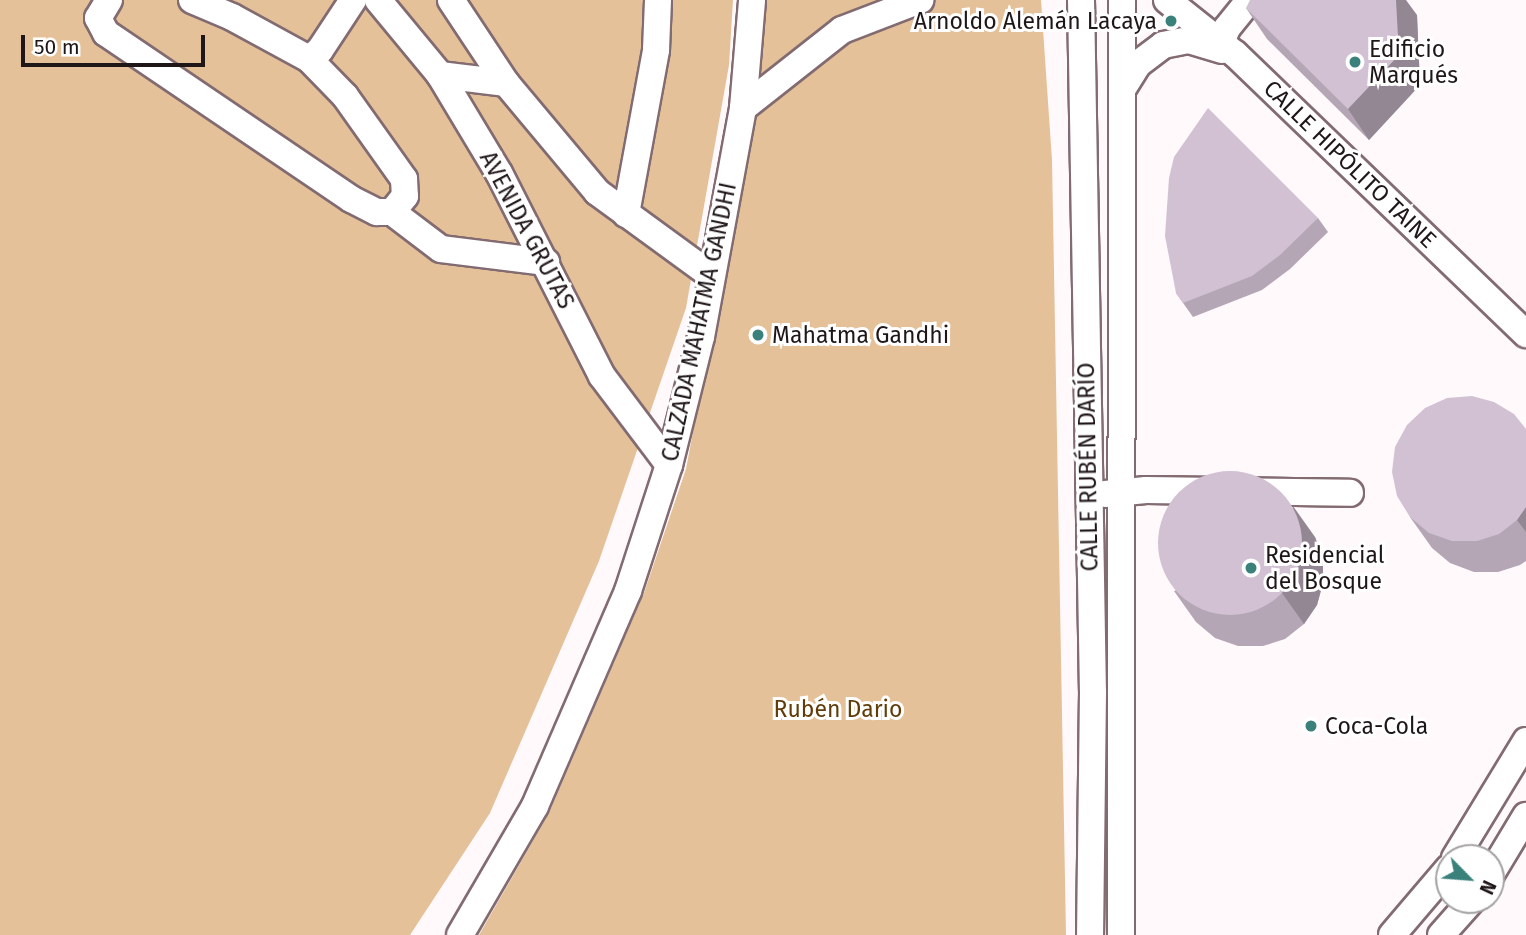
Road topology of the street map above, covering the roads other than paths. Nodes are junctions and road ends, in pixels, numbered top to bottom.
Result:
1 (109, 0) edge
2 (192, 0) edge
3 (353, 0) edge
4 (378, 0) edge
5 (451, 0) edge
6 (659, 0) edge
7 (752, 0) edge
8 (920, 0) edge
9 (1081, 0) edge
10 (1122, 0) edge
11 (1167, 0) edge
12 (1250, 0) edge
13 (1228, 48) junction
14 (309, 59) junction
15 (440, 75) junction
16 (506, 83) junction
17 (1123, 88) junction
18 (743, 108) junction
19 (392, 212) junction
20 (626, 214) junction
21 (546, 262) junction
22 (712, 276) junction
23 (1526, 334) edge
24 (669, 465) junction
25 (1122, 493) junction
26 (1350, 493) dead end
27 (1089, 495) junction
28 (1526, 741) edge
29 (1526, 816) edge
30 (1463, 844) edge
31 (1505, 851) edge
32 (1435, 884) edge
33 (1460, 914) edge
34 (460, 935) edge
35 (1090, 935) edge
36 (1121, 935) edge
37 (1392, 935) edge
38 (1441, 935) edge

1 - 19 street
2 - 14 street
3 - 14 street
4 - 15 street, AVENIDA GRUTAS
5 - 16 street
6 - 20 street
7 - 18 street, CALZADA MAHATMA GANDHI
8 - 18 street
9 - 27 street, CALLE RUBÉN DARÍO
10 - 17 street, CALLE RUBÉN DARÍO
11 - 13 street, CALLE HIPÓLITO TAINE
12 - 13 street
13 - 17 street
13 - 23 street, CALLE HIPÓLITO TAINE
14 - 19 street
15 - 16 street
15 - 21 street, AVENIDA GRUTAS
16 - 20 street
17 - 25 street, CALLE RUBÉN DARÍO
18 - 22 street, CALZADA MAHATMA GANDHI
19 - 21 street
20 - 22 street
21 - 24 street, AVENIDA GRUTAS
22 - 24 street, CALZADA MAHATMA GANDHI
24 - 34 street, CALZADA MAHATMA GANDHI
25 - 26 street
25 - 27 street
25 - 36 street, CALLE RUBÉN DARÍO
27 - 35 street, CALLE RUBÉN DARÍO
28 - 30 street
29 - 31 street
32 - 37 street
33 - 38 street

